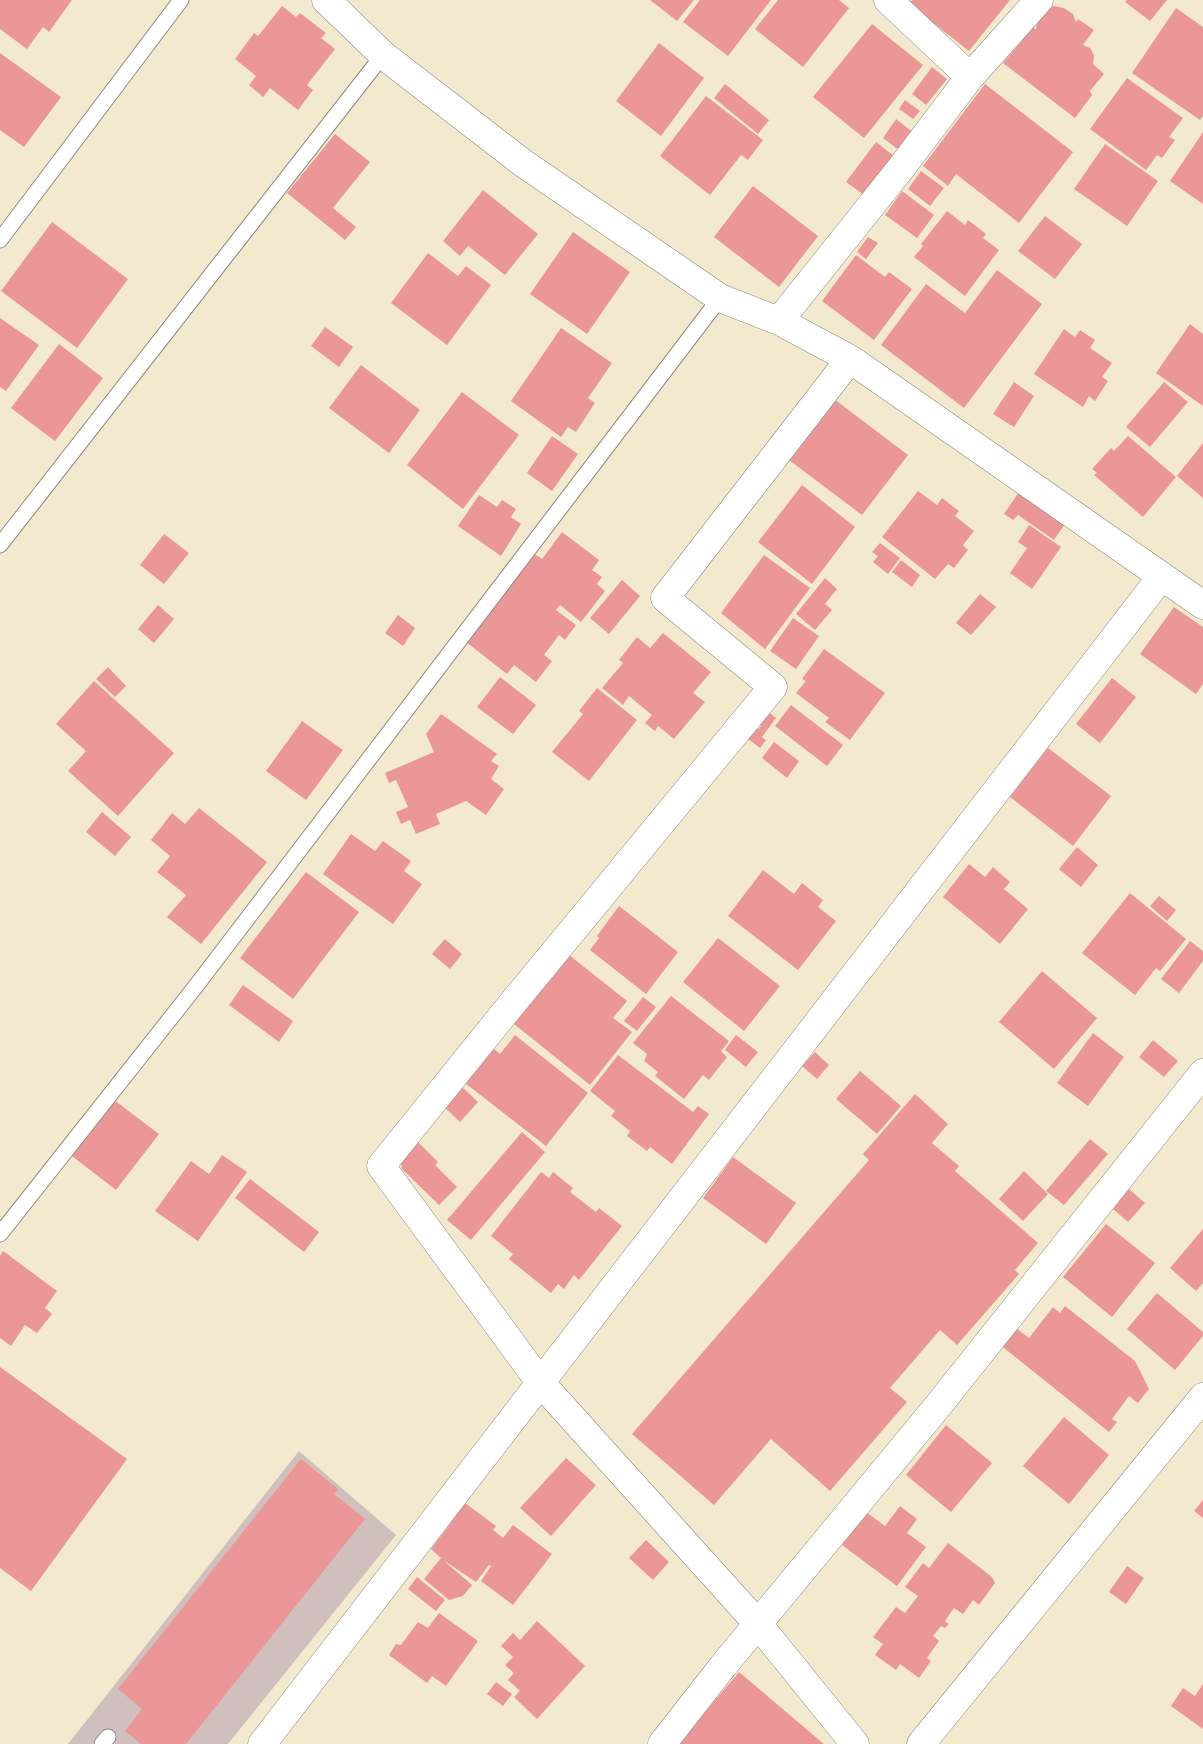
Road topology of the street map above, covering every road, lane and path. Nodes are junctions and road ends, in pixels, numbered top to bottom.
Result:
1 (180, 0) edge
2 (326, 0) edge
3 (888, 0) edge
4 (1039, 0) edge
5 (383, 55) junction
6 (970, 77) junction
7 (0, 240) edge
8 (720, 298) junction
9 (779, 321) junction
10 (850, 358) junction
11 (0, 545) edge
12 (1162, 576) junction
13 (1203, 605) edge
14 (1203, 1073) edge
15 (0, 1234) edge
16 (540, 1382) junction
17 (1203, 1397) edge
18 (758, 1624) junction
19 (262, 1744) edge
20 (662, 1744) edge
21 (855, 1744) edge
22 (921, 1744) edge

1 - 7 lane
2 - 5 street
3 - 6 street
4 - 6 street
5 - 8 street
5 - 11 lane
6 - 9 street
8 - 9 street
8 - 15 lane
9 - 10 street
10 - 12 street
10 - 16 street
12 - 13 street
12 - 16 street
14 - 18 street
16 - 18 street
16 - 19 street
17 - 22 street
18 - 20 street
18 - 21 street

